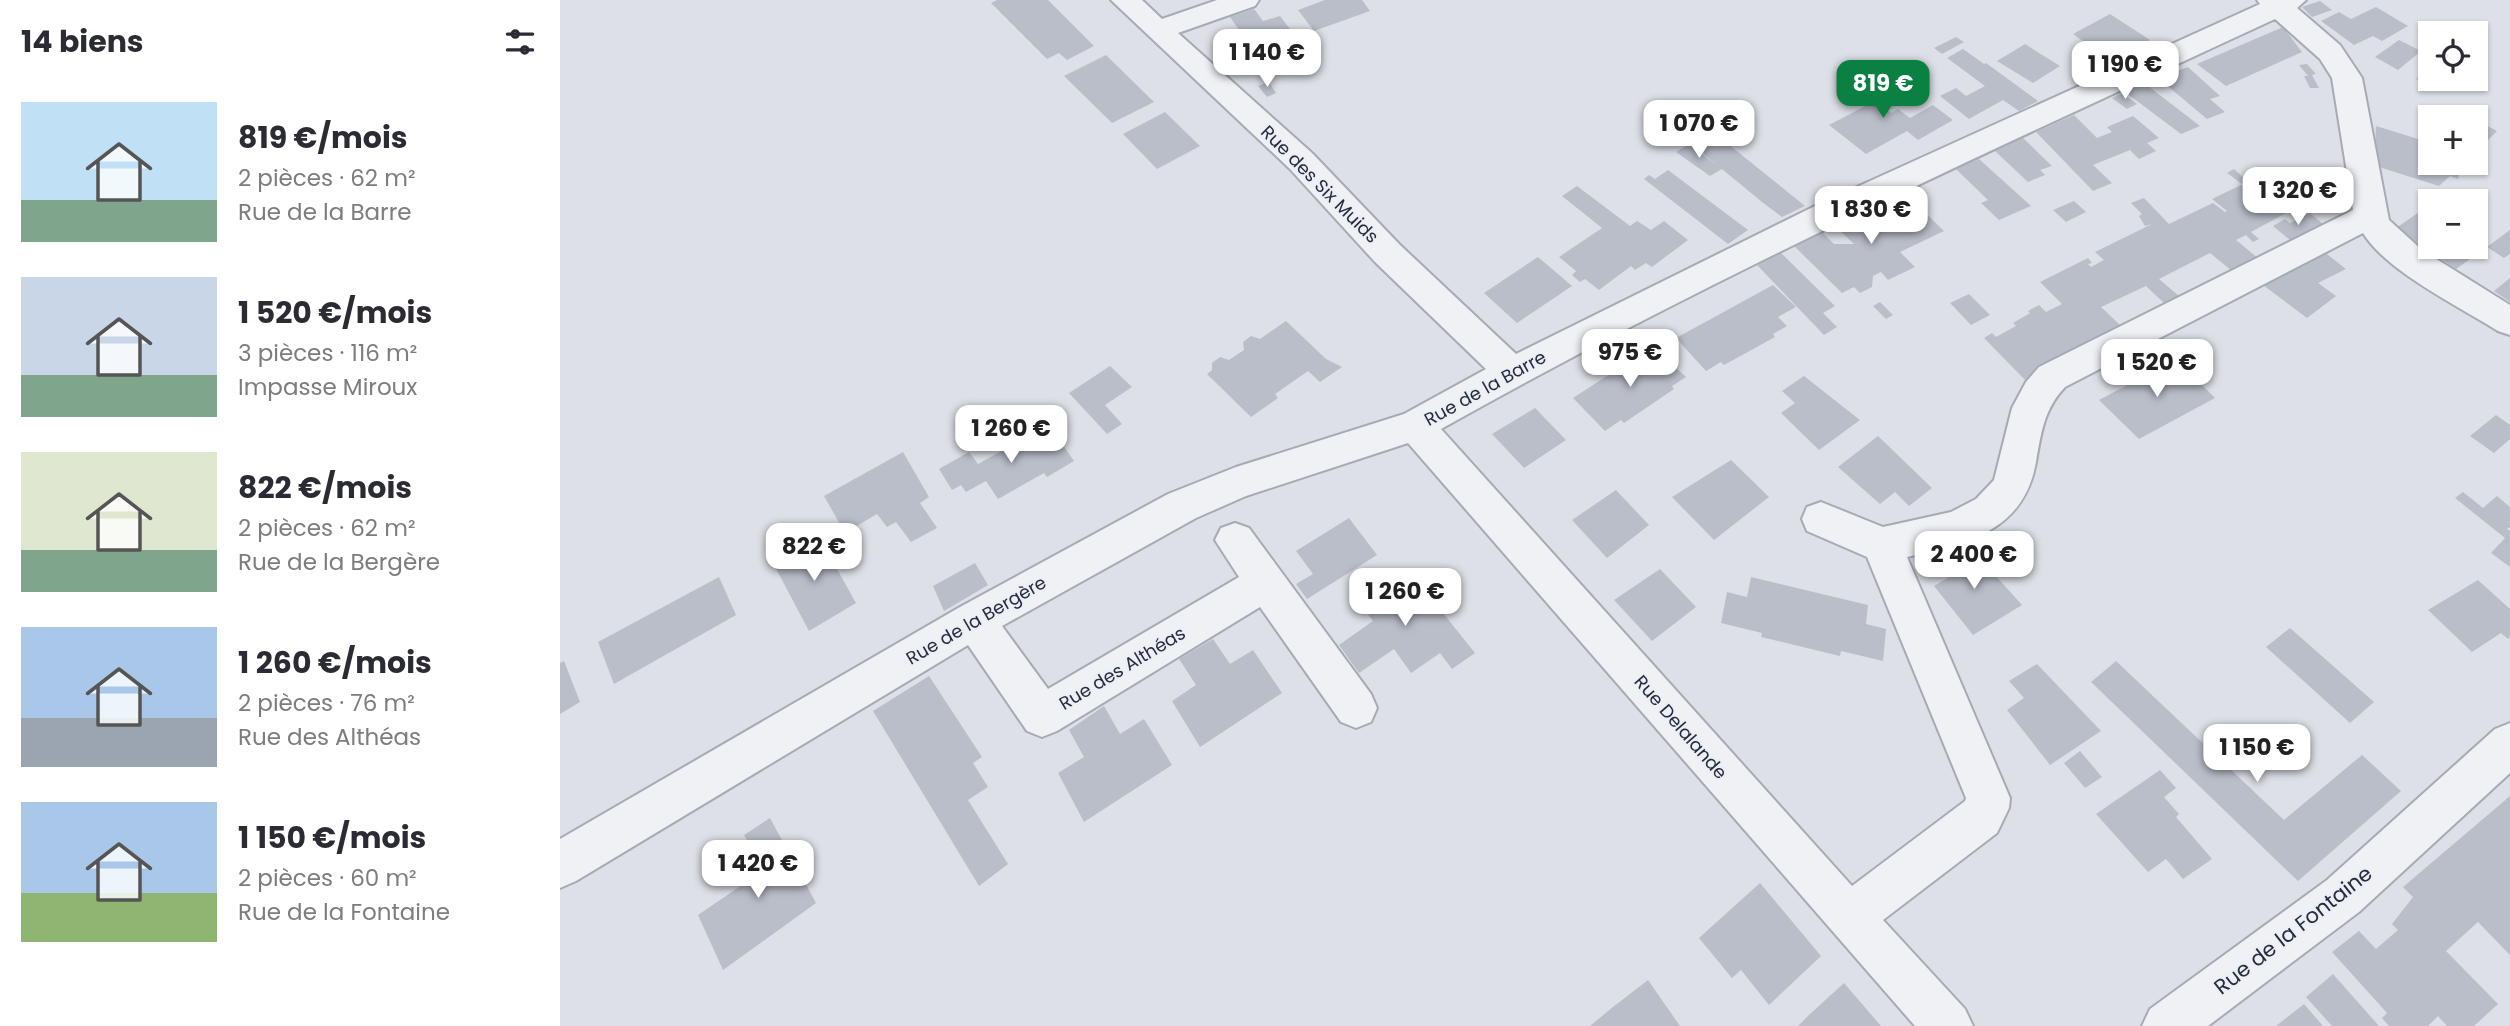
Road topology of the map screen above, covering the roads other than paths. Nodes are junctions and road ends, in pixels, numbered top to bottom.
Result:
1 (1125, 0) edge
2 (1245, 0) edge
3 (2273, 2) edge
4 (1158, 30) junction
5 (2370, 215) junction
6 (2510, 322) edge
7 (1511, 372) junction
8 (1415, 426) junction
9 (1821, 519) dead end
10 (1235, 540) dead end
11 (1882, 545) junction
12 (1266, 582) junction
13 (974, 620) junction
14 (1356, 708) dead end
15 (2510, 744) edge
16 (560, 866) edge
17 (1849, 918) junction
18 (1948, 1026) edge
19 (2167, 1026) edge

1 - 4 street, Rue des Six Muids
2 - 4 street
3 - 5 street
3 - 7 street, Rue de la Barre
4 - 7 street, Rue des Six Muids
5 - 6 street
5 - 11 street
7 - 8 street, Rue de la Barre
8 - 13 street, Rue de la Bergère
8 - 17 street, Rue Delalande
9 - 11 street
10 - 12 street
11 - 17 street
12 - 13 street, Rue des Althéas
12 - 14 street
13 - 16 street, Rue de la Bergère
15 - 19 street, Rue de la Fontaine
17 - 18 street, Rue Delalande

